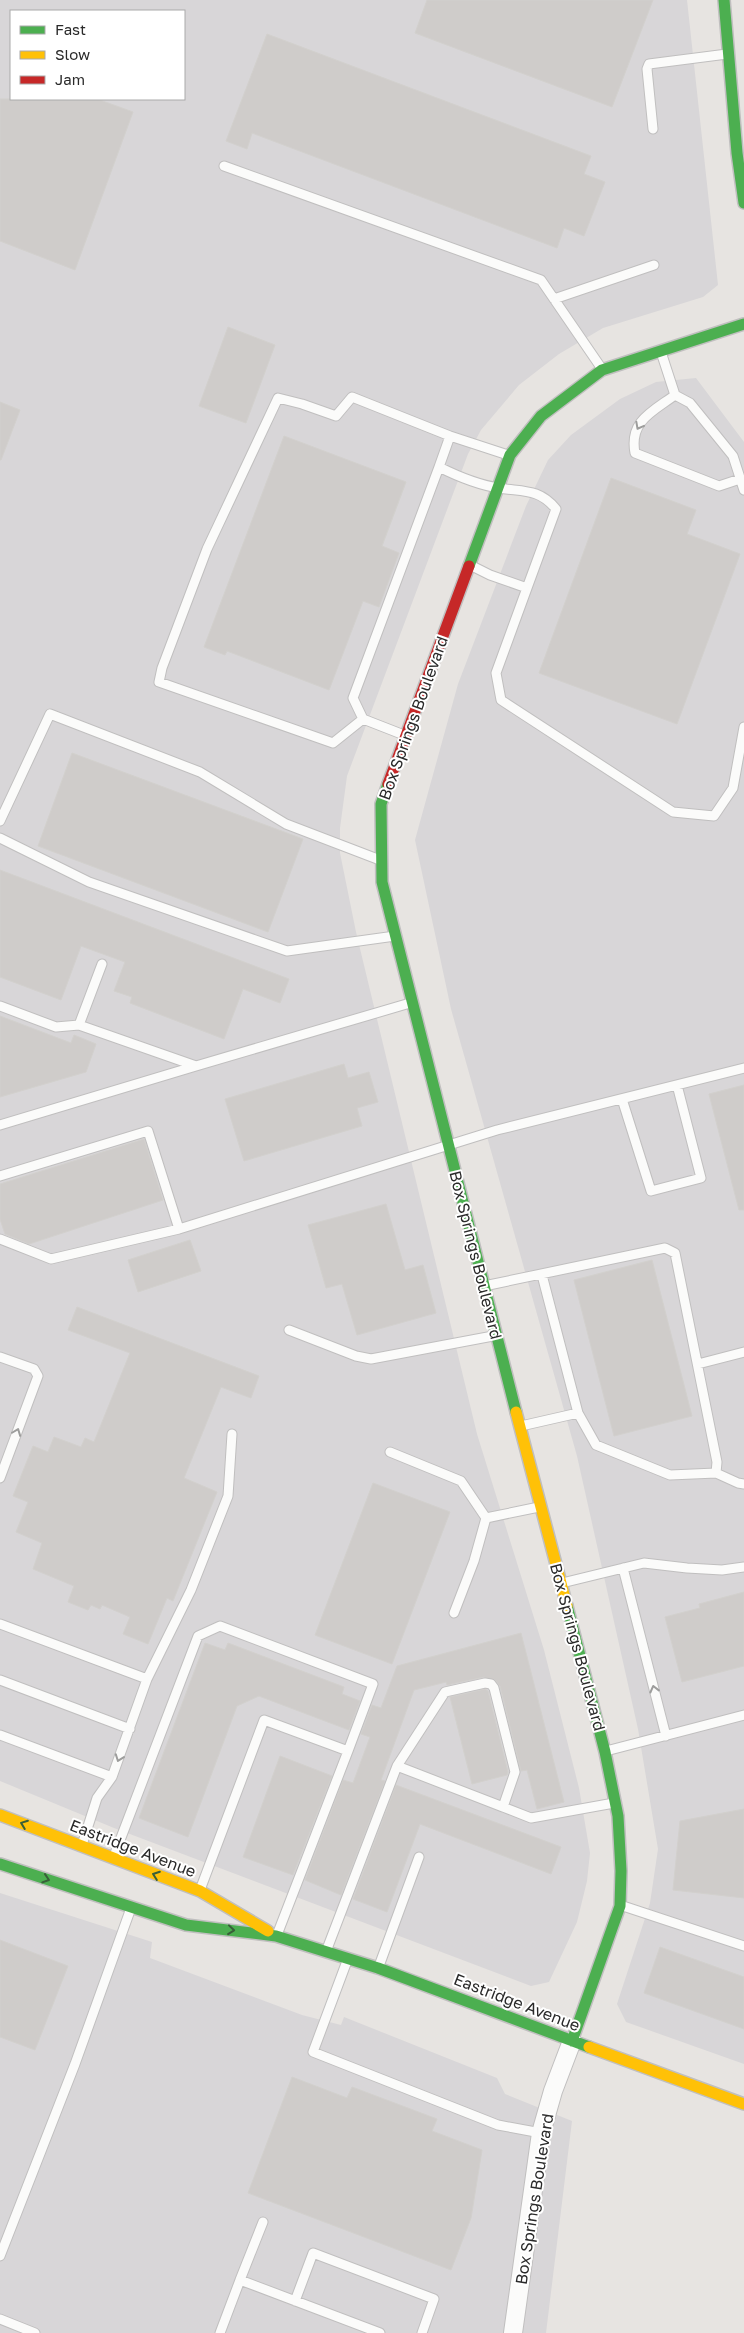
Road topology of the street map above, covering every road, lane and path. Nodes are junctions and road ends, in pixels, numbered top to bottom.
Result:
1 (724, 0) edge
2 (730, 54) junction
3 (738, 106) edge
4 (653, 129) dead end
5 (224, 166) dead end
6 (744, 203) edge
7 (654, 265) dead end
8 (554, 298) junction
9 (744, 324) edge
10 (660, 349) junction
11 (602, 370) junction
12 (676, 395) junction
13 (450, 436) junction
14 (510, 455) junction
15 (439, 467) junction
16 (740, 479) junction
17 (498, 488) junction
18 (744, 490) edge
19 (470, 564) junction
20 (527, 588) junction
21 (363, 719) junction
22 (744, 727) edge
23 (406, 736) junction
24 (0, 821) edge
25 (0, 838) edge
26 (381, 860) junction
27 (395, 936) junction
28 (102, 964) dead end
29 (412, 1003) junction
30 (0, 1006) edge
31 (79, 1025) junction
32 (196, 1066) junction
33 (744, 1068) edge
34 (677, 1085) junction
35 (622, 1099) junction
36 (0, 1125) edge
37 (449, 1146) junction
38 (0, 1176) edge
39 (179, 1230) junction
40 (0, 1239) edge
41 (542, 1275) junction
42 (484, 1286) junction
43 (288, 1330) dead end
44 (496, 1335) junction
45 (744, 1352) edge
46 (0, 1357) edge
47 (698, 1364) junction
48 (578, 1412) junction
49 (521, 1426) junction
50 (232, 1434) dead end
51 (390, 1452) dead end
52 (716, 1473) junction
53 (0, 1478) edge
54 (744, 1484) edge
55 (542, 1506) junction
56 (486, 1518) junction
57 (744, 1567) edge
58 (623, 1568) junction
59 (561, 1583) junction
60 (454, 1613) dead end
61 (0, 1624) edge
62 (147, 1679) junction
63 (0, 1680) edge
64 (744, 1715) edge
65 (130, 1729) junction
66 (0, 1735) edge
67 (666, 1736) junction
68 (348, 1751) junction
69 (605, 1752) junction
70 (397, 1766) junction
71 (112, 1777) junction
72 (616, 1802) junction
73 (503, 1807) junction
74 (0, 1815) edge
75 (81, 1846) junction
76 (419, 1857) dead end
77 (113, 1858) junction
78 (0, 1864) edge
79 (200, 1891) junction
80 (620, 1906) junction
81 (132, 1908) junction
82 (276, 1936) junction
83 (744, 1946) edge
84 (326, 1952) junction
85 (348, 1959) junction
86 (378, 1968) junction
87 (572, 2041) junction
88 (744, 2104) edge
89 (541, 2133) junction
90 (263, 2222) dead end
91 (0, 2256) edge
92 (240, 2280) junction
93 (295, 2301) junction
94 (0, 2319) edge
95 (35, 2333) edge
96 (220, 2333) edge
97 (380, 2333) edge
98 (422, 2333) edge
99 (513, 2333) edge

1 - 2 street
2 - 3 street
2 - 4 lane
3 - 6 street
5 - 8 lane
7 - 8 lane
8 - 11 lane
9 - 10 street, Box Springs Boulevard
10 - 11 street, Box Springs Boulevard
10 - 12 lane
11 - 14 street, Box Springs Boulevard
12 - 16 lane
12 -> 16 lane
13 - 14 lane
13 - 15 lane
13 - 21 lane
14 - 17 street, Box Springs Boulevard
15 - 17 lane
15 - 21 lane
16 - 18 lane
17 - 19 street, Box Springs Boulevard
17 - 20 lane
19 - 20 lane
19 - 23 street, Box Springs Boulevard
20 - 22 lane
21 - 23 lane
23 - 26 street, Box Springs Boulevard
24 - 26 lane
25 - 27 lane
26 - 27 street, Box Springs Boulevard
27 - 29 street, Box Springs Boulevard
28 - 31 lane
29 - 32 lane
29 - 37 street, Box Springs Boulevard
30 - 31 lane
31 - 32 lane
32 - 36 lane
33 - 34 lane
34 - 35 lane
34 - 35 lane
35 - 37 lane
37 - 39 lane
37 - 42 street, Box Springs Boulevard
38 - 39 lane
39 - 40 lane
41 - 42 lane
41 - 47 lane
41 - 48 lane
42 - 44 street, Box Springs Boulevard
43 - 44 lane
44 - 49 street, Box Springs Boulevard
45 - 47 lane
53 -> 46 lane
47 - 52 lane
48 - 49 lane
48 - 52 lane
49 - 55 street, Box Springs Boulevard
50 - 62 lane
51 - 56 lane
52 - 54 lane
55 - 56 lane
55 - 59 street, Box Springs Boulevard
56 - 60 lane
57 - 58 lane
58 - 59 lane
67 -> 58 lane
59 - 69 street, Box Springs Boulevard
61 - 62 lane
62 - 65 lane
63 - 65 lane
64 - 67 lane
65 -> 71 lane
66 - 71 lane
67 - 69 lane
68 - 77 lane
68 - 79 lane
68 - 82 lane
69 - 72 street, Box Springs Boulevard
70 - 73 lane
70 - 73 lane
70 - 84 lane
71 - 75 lane
72 - 73 lane
72 - 80 street, Box Springs Boulevard
75 -> 74 street, Eastridge Avenue
75 - 77 street, Eastridge Avenue
76 - 86 lane
79 -> 77 street, Eastridge Avenue
78 -> 81 street, Eastridge Avenue
79 - 82 street, Eastridge Avenue
80 - 83 lane
80 - 87 street, Box Springs Boulevard
81 -> 82 street, Eastridge Avenue
81 - 91 lane
82 - 84 street, Eastridge Avenue
84 - 85 street, Eastridge Avenue
85 - 86 street, Eastridge Avenue
85 - 89 lane
86 - 87 street, Eastridge Avenue
87 - 88 street, Eastridge Avenue
87 - 89 street, Box Springs Boulevard
89 - 99 street, Box Springs Boulevard
90 - 92 lane
92 - 93 lane
92 - 96 lane
93 - 97 lane
93 - 98 lane
94 - 95 lane

